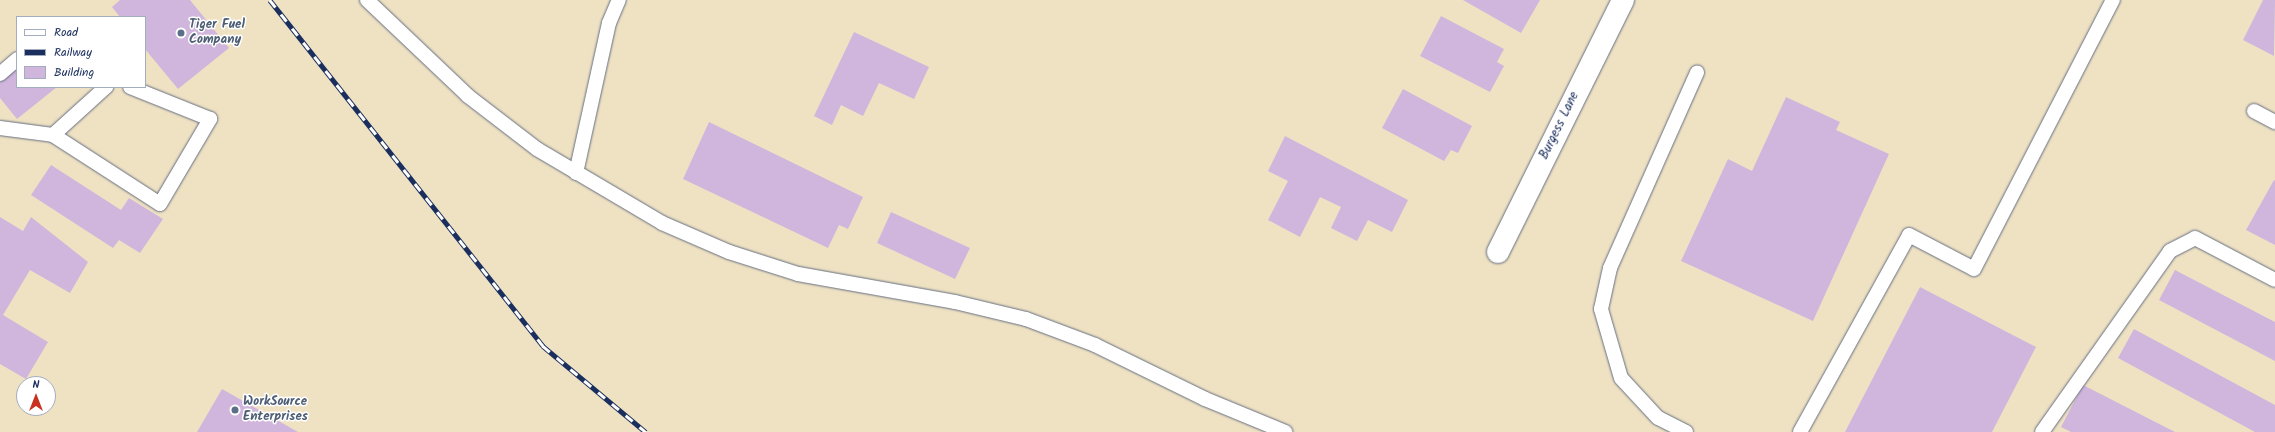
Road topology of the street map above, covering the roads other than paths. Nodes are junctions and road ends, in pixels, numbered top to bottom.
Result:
1 (367, 0) edge
2 (619, 0) edge
3 (1623, 0) edge
4 (2113, 0) edge
5 (16, 60) edge
6 (0, 74) edge
7 (1697, 74) dead end
8 (105, 88) edge
9 (132, 88) edge
10 (2254, 111) dead end
11 (2275, 122) edge
12 (0, 128) edge
13 (53, 135) junction
14 (576, 173) junction
15 (1498, 252) dead end
16 (2275, 280) edge
17 (1285, 432) edge
18 (1686, 432) edge
19 (1800, 432) edge
20 (2042, 432) edge

1 - 14 lane
2 - 14 lane
3 - 15 street, Burgess Lane
4 - 19 lane
5 - 6 lane
7 - 18 lane
8 - 13 lane
9 - 13 lane
10 - 11 lane
12 - 13 lane
14 - 17 lane
16 - 20 lane

